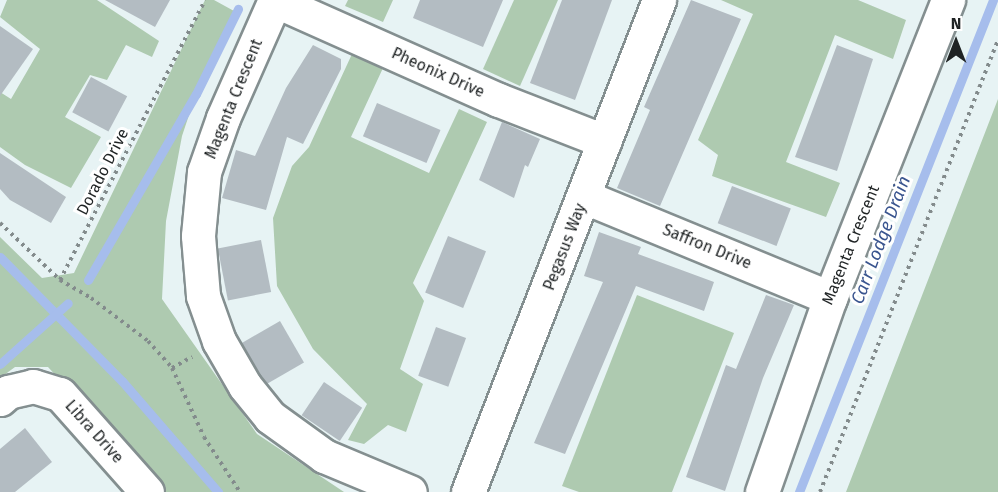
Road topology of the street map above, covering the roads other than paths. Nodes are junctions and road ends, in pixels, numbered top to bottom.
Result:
1 (274, 0) edge
2 (659, 0) edge
3 (948, 0) edge
4 (604, 141) junction
5 (585, 197) junction
6 (830, 298) junction
7 (0, 399) edge
8 (147, 492) edge
9 (410, 492) edge
10 (468, 492) edge
11 (762, 492) edge

1 - 4 street, Pheonix Drive
1 - 9 street, Magenta Crescent
2 - 4 street, Pegasus Way
3 - 6 street, Magenta Crescent
4 - 5 street, Pegasus Way
5 - 6 street, Saffron Drive
5 - 10 street, Pegasus Way
6 - 11 street, Magenta Crescent
7 - 8 street, Libra Drive

